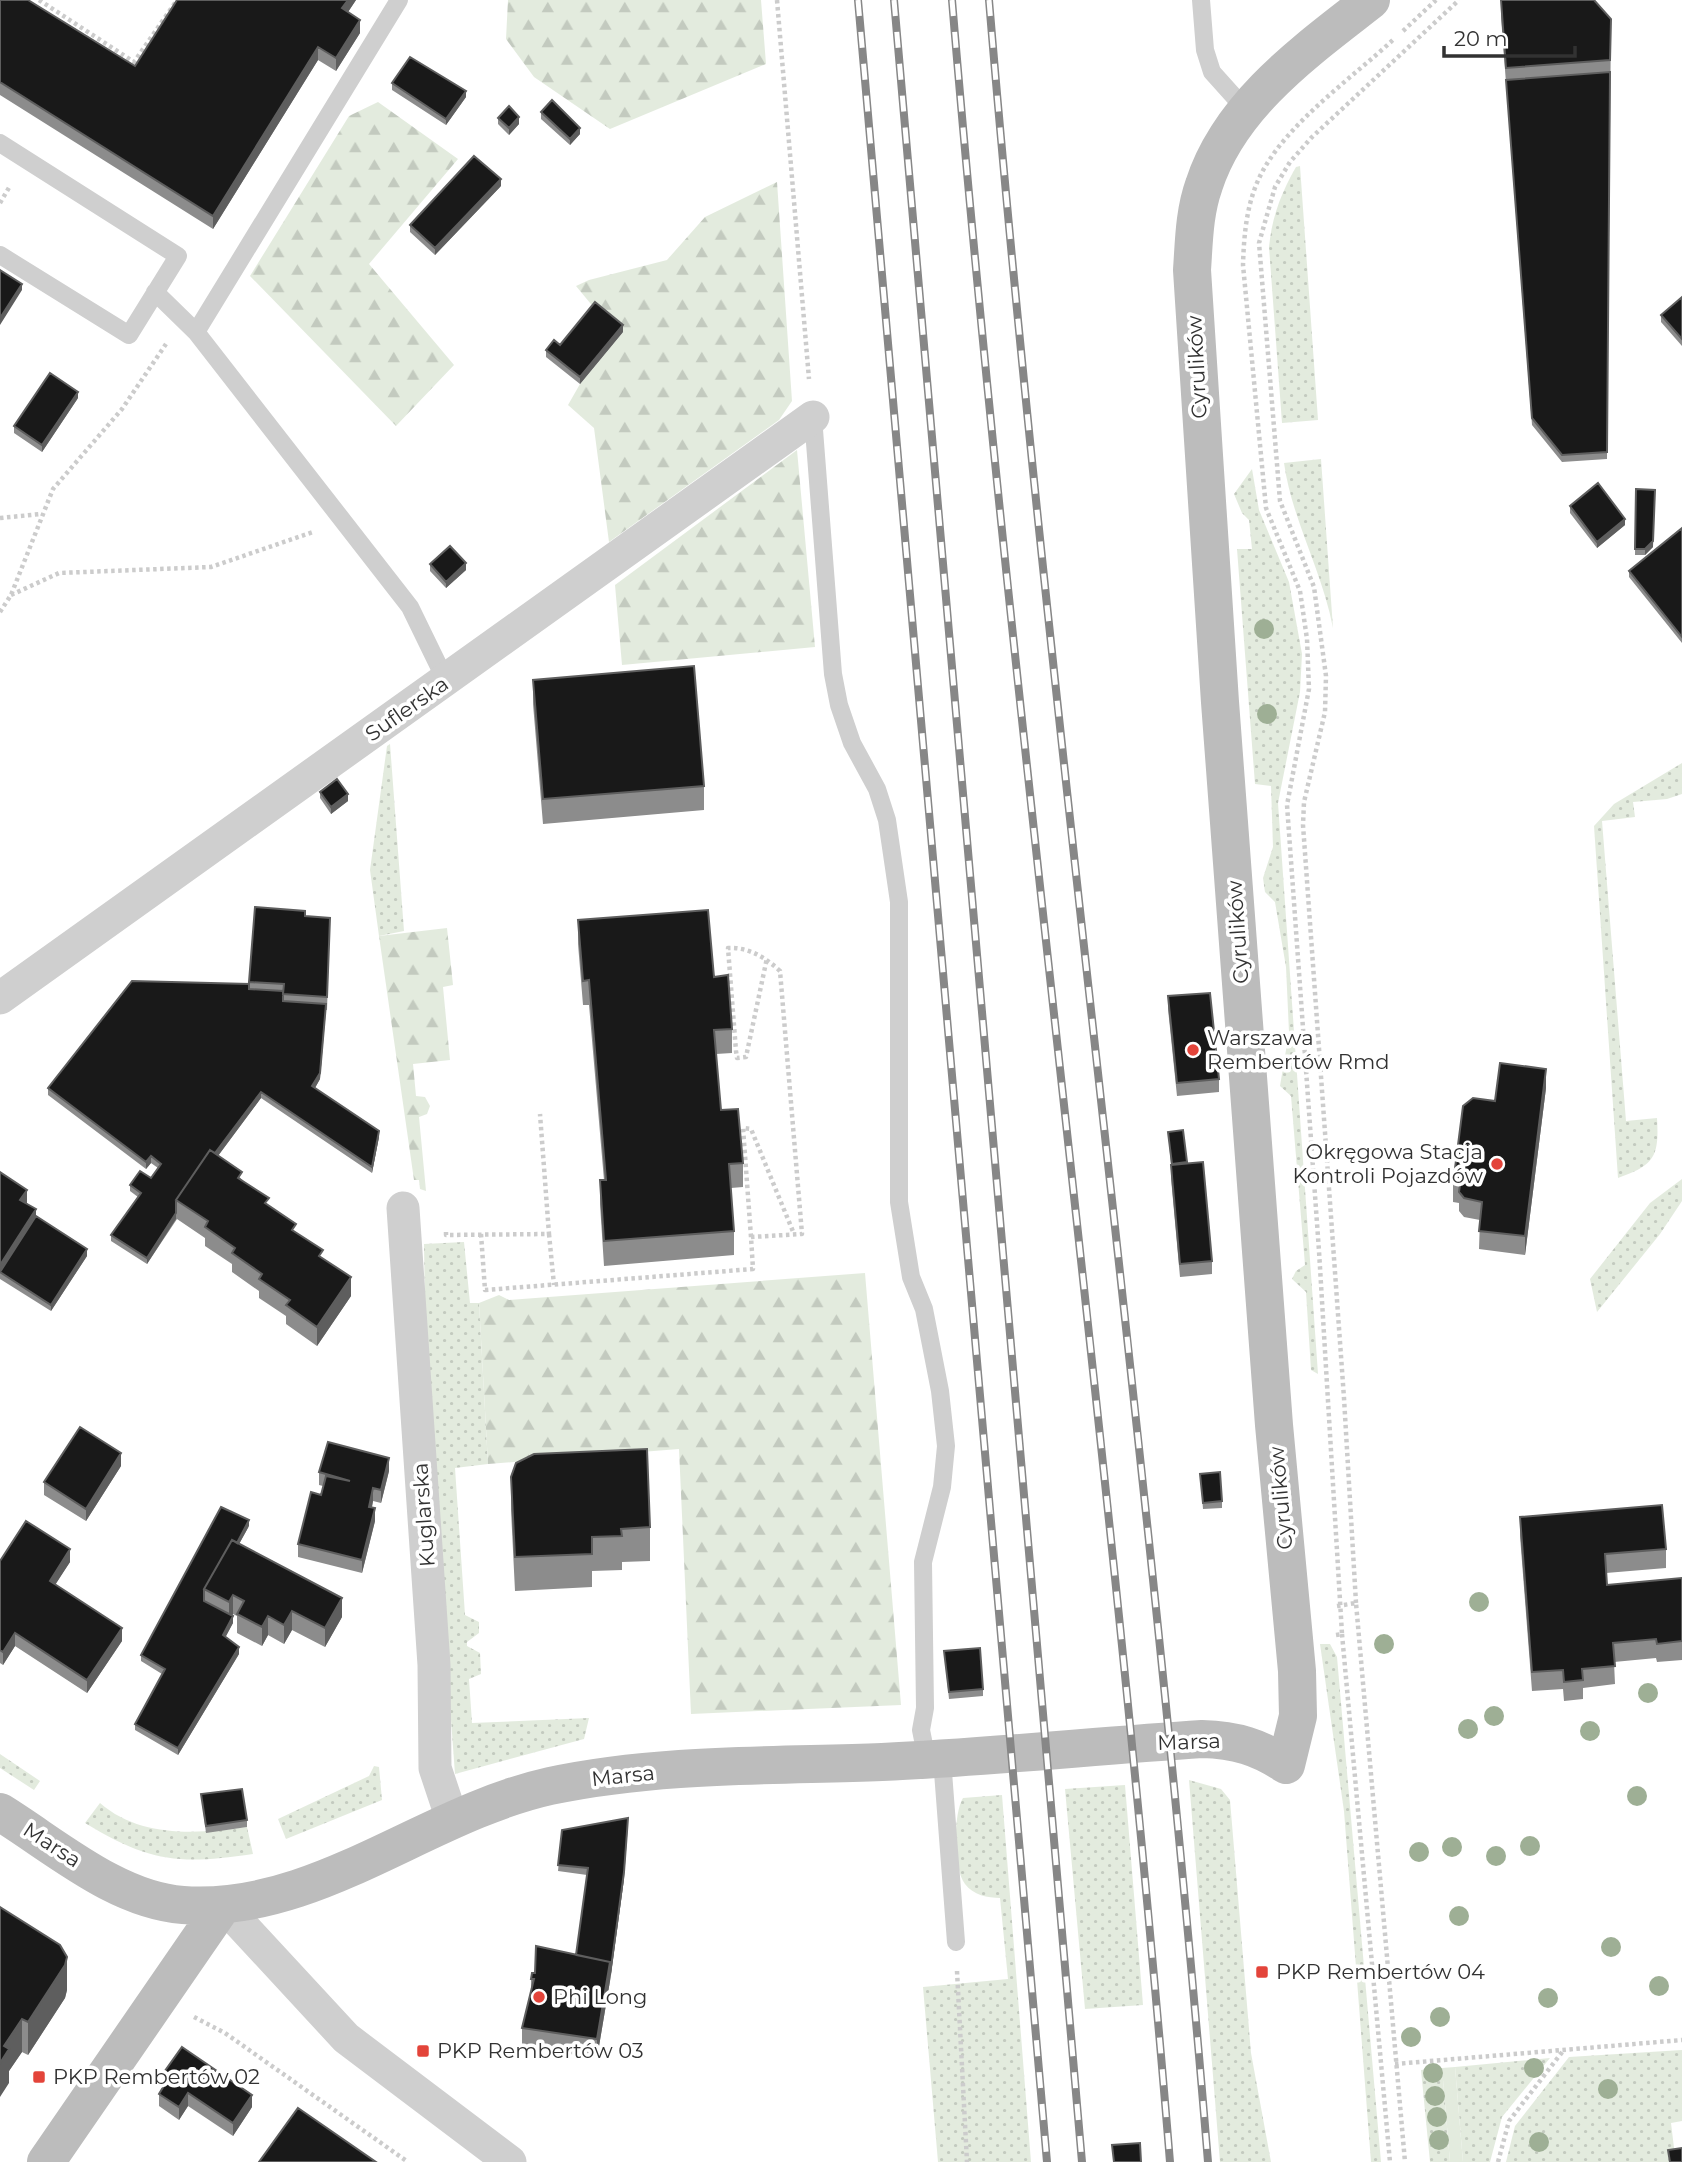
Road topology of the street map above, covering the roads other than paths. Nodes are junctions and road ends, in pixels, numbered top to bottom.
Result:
1 (399, 0) edge
2 (1201, 0) edge
3 (1371, 0) edge
4 (1247, 111) junction
5 (0, 143) edge
6 (0, 255) edge
7 (155, 292) junction
8 (196, 332) junction
9 (813, 417) joint
10 (446, 681) junction
11 (0, 998) edge
12 (402, 1208) dead end
13 (934, 1759) junction
14 (1286, 1765) joint
15 (0, 1812) edge
16 (452, 1819) junction
17 (223, 1905) junction
18 (956, 1942) road end
19 (47, 2162) edge
20 (510, 2162) edge

1 - 8 lane
2 - 4 lane
3 - 4 main road, Cyrulików
4 - 14 main road, Cyrulików
5 - 7 lane
6 - 7 lane
7 - 8 lane
8 - 10 lane
9 - 10 street, Suflerska
9 - 13 lane
10 - 11 street, Suflerska
12 - 16 street, Kuglarska
13 - 14 main road, Marsa
13 - 16 main road, Marsa
13 - 18 lane
15 - 17 main road, Marsa
16 - 17 main road, Marsa
17 - 19 main road
17 - 20 street

